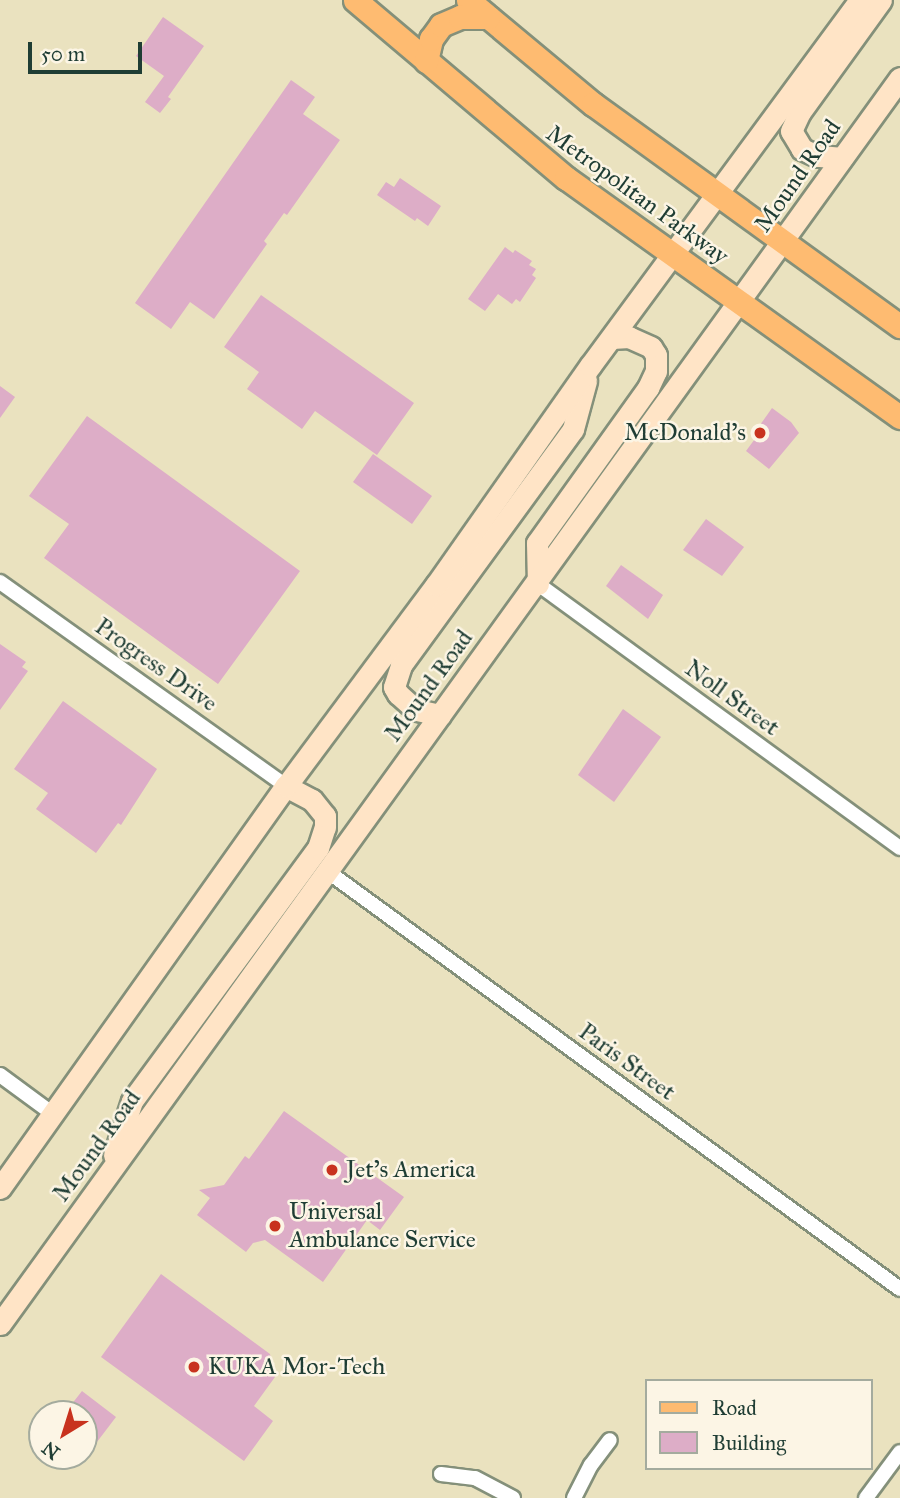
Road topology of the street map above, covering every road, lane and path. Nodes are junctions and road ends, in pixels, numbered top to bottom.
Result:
1 (355, 0) edge
2 (468, 0) edge
3 (860, 0) edge
4 (881, 0) edge
5 (488, 17) junction
6 (426, 61) junction
7 (900, 78) edge
8 (842, 158) junction
9 (717, 194) junction
10 (783, 243) junction
11 (672, 255) junction
12 (740, 303) junction
13 (900, 326) edge
14 (612, 338) junction
15 (590, 366) junction
16 (900, 417) edge
17 (0, 582) edge
18 (537, 584) junction
19 (440, 715) junction
20 (286, 786) junction
21 (900, 848) edge
22 (327, 871) junction
23 (0, 1075) edge
24 (53, 1114) junction
25 (107, 1177) junction
26 (0, 1188) edge
27 (900, 1289) edge
28 (0, 1324) edge
29 (610, 1440) dead end
30 (900, 1452) edge
31 (441, 1474) dead end
32 (513, 1498) edge
33 (574, 1498) edge
34 (866, 1498) edge

1 - 6 main road, Metropolitan Parkway
2 - 5 main road, Metropolitan Parkway
3 - 9 main road
4 - 8 main road
5 - 6 main road
5 - 9 main road, Metropolitan Parkway
6 - 11 main road, Metropolitan Parkway
7 - 8 main road, Mound Road
8 - 10 main road, Mound Road
9 - 10 main road, Metropolitan Parkway
9 - 11 main road
10 - 12 main road, Mound Road
10 - 13 main road, Metropolitan Parkway
11 - 12 main road, Metropolitan Parkway
11 - 14 main road
12 - 16 main road, Metropolitan Parkway
12 - 18 main road, Mound Road
14 - 15 main road
14 - 18 main road
15 - 19 main road
15 - 20 main road
17 - 20 street, Progress Drive
18 - 19 main road, Mound Road
18 - 21 street, Noll Street
19 - 22 main road, Mound Road
20 - 24 main road
20 - 25 main road
22 - 25 main road, Mound Road
22 - 27 street, Paris Street
23 - 24 street
24 - 26 main road
25 - 28 main road, Mound Road
29 - 33 street
30 - 34 street
31 - 32 street

